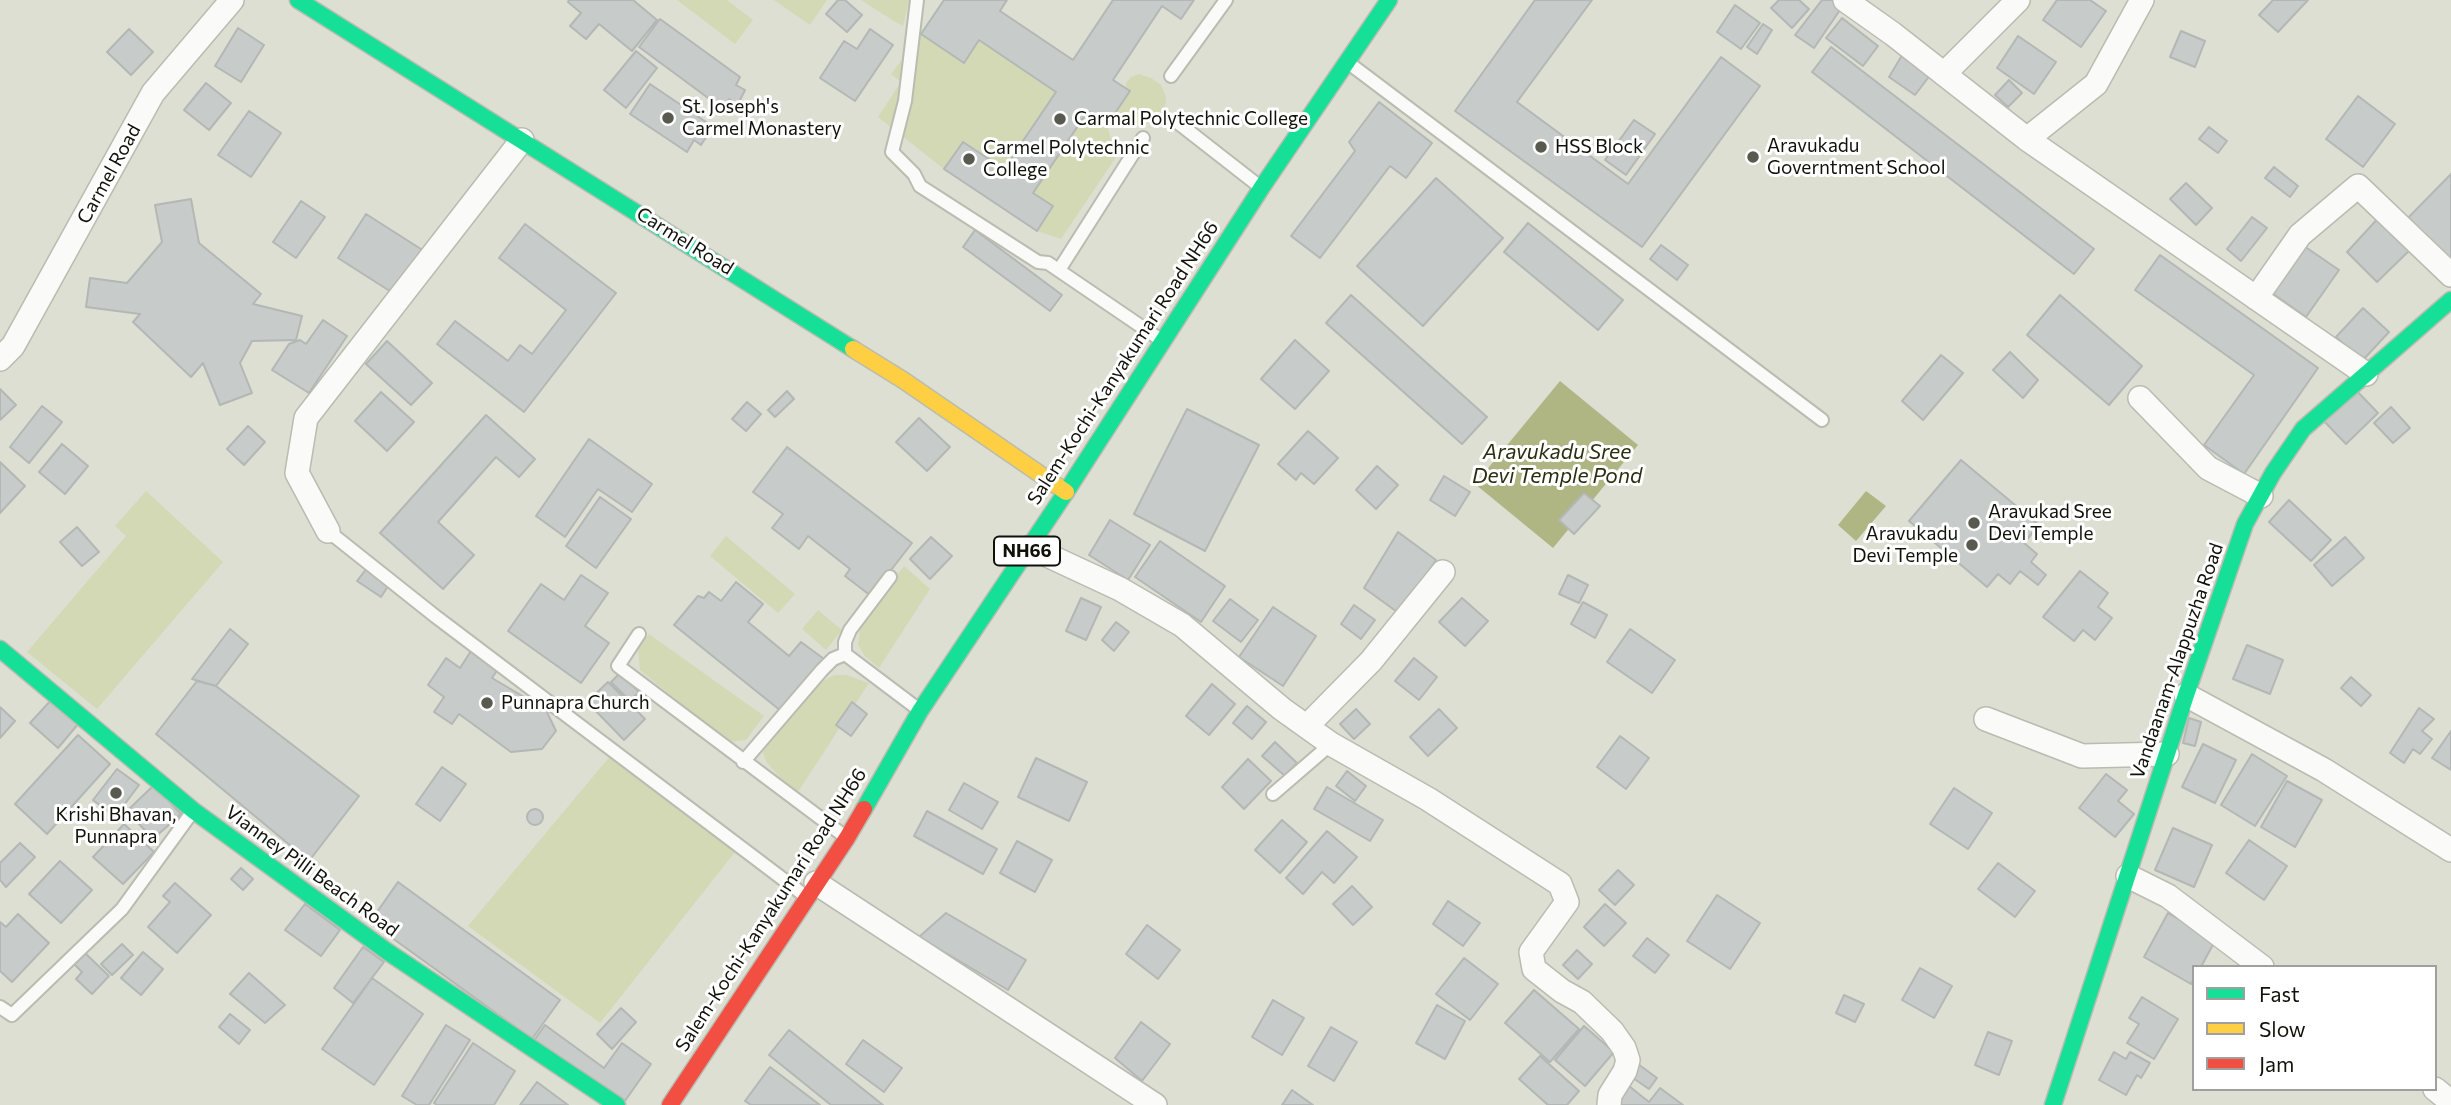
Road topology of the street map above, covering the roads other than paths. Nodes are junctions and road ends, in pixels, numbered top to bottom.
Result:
1 (232, 0) edge
2 (298, 0) edge
3 (917, 0) edge
4 (1226, 0) edge
5 (1389, 0) edge
6 (1845, 0) edge
7 (2018, 0) edge
8 (2142, 0) edge
9 (1347, 61) junction
10 (1944, 74) junction
11 (1171, 76) dead end
12 (1177, 122) dead end
13 (1143, 138) dead end
14 (522, 139) junction
15 (2027, 139) junction
16 (1262, 187) junction
17 (1053, 267) junction
18 (2451, 275) edge
19 (2256, 298) junction
20 (2451, 300) edge
21 (1164, 341) junction
22 (0, 359) edge
23 (2366, 374) junction
24 (2140, 398) dead end
25 (1822, 420) dead end
26 (1066, 492) junction
27 (2261, 496) junction
28 (328, 531) joint
29 (1030, 547) junction
30 (1443, 572) dead end
31 (890, 577) dead end
32 (639, 634) dead end
33 (0, 649) edge
34 (845, 654) junction
35 (2186, 695) junction
36 (920, 711) junction
37 (1986, 719) dead end
38 (1307, 726) junction
39 (1331, 744) junction
40 (2167, 754) junction
41 (743, 762) junction
42 (1273, 794) dead end
43 (194, 811) junction
44 (847, 838) junction
45 (2451, 850) edge
46 (2128, 876) junction
47 (812, 890) junction
48 (2259, 965) edge
49 (0, 1007) edge
50 (2437, 1091) edge
51 (2451, 1102) edge
52 (617, 1105) edge
53 (670, 1105) edge
54 (1155, 1105) edge
55 (1609, 1105) edge
56 (2053, 1105) edge

1 - 22 street, Carmel Road
2 - 14 main road, Carmel Road
3 - 17 lane
4 - 11 lane
5 - 9 main road, Salem-Kochi-Kanyakumari Road NH66 / NH66
6 - 10 street
7 - 10 street
8 - 15 street
9 - 16 main road, Salem-Kochi-Kanyakumari Road NH66 / NH66
9 - 25 lane
10 - 15 street
12 - 16 lane
13 - 17 lane
14 - 26 main road, Carmel Road
14 - 28 street
15 - 19 street
16 - 21 main road, Salem-Kochi-Kanyakumari Road NH66 / NH66
17 - 21 lane
18 - 19 street
19 - 23 street
20 - 23 main road, Vandaanam-Alappuzha Road
21 - 26 main road, Salem-Kochi-Kanyakumari Road NH66 / NH66
23 - 27 main road, Vandaanam-Alappuzha Road
24 - 27 street
26 - 29 main road, Salem-Kochi-Kanyakumari Road NH66 / NH66
27 - 35 main road, Vandaanam-Alappuzha Road
28 - 47 lane
29 - 36 main road, Salem-Kochi-Kanyakumari Road NH66 / NH66
29 - 38 street
30 - 38 street
31 - 34 lane
32 - 41 lane
33 - 43 main road, Vianney Pilli Beach Road
34 - 36 lane
34 - 41 lane
35 - 40 main road, Vandaanam-Alappuzha Road
35 - 45 street
36 - 44 main road, Salem-Kochi-Kanyakumari Road NH66 / NH66
37 - 40 street
38 - 39 street
39 - 42 lane
39 - 55 street
40 - 46 main road, Vandaanam-Alappuzha Road
41 - 44 lane
43 - 49 lane
43 - 52 main road, Vianney Pilli Beach Road
44 - 47 main road, Salem-Kochi-Kanyakumari Road NH66 / NH66
46 - 48 street
46 - 56 main road, Vandaanam-Alappuzha Road
47 - 53 main road, Salem-Kochi-Kanyakumari Road NH66 / NH66
47 - 54 street
50 - 51 street

